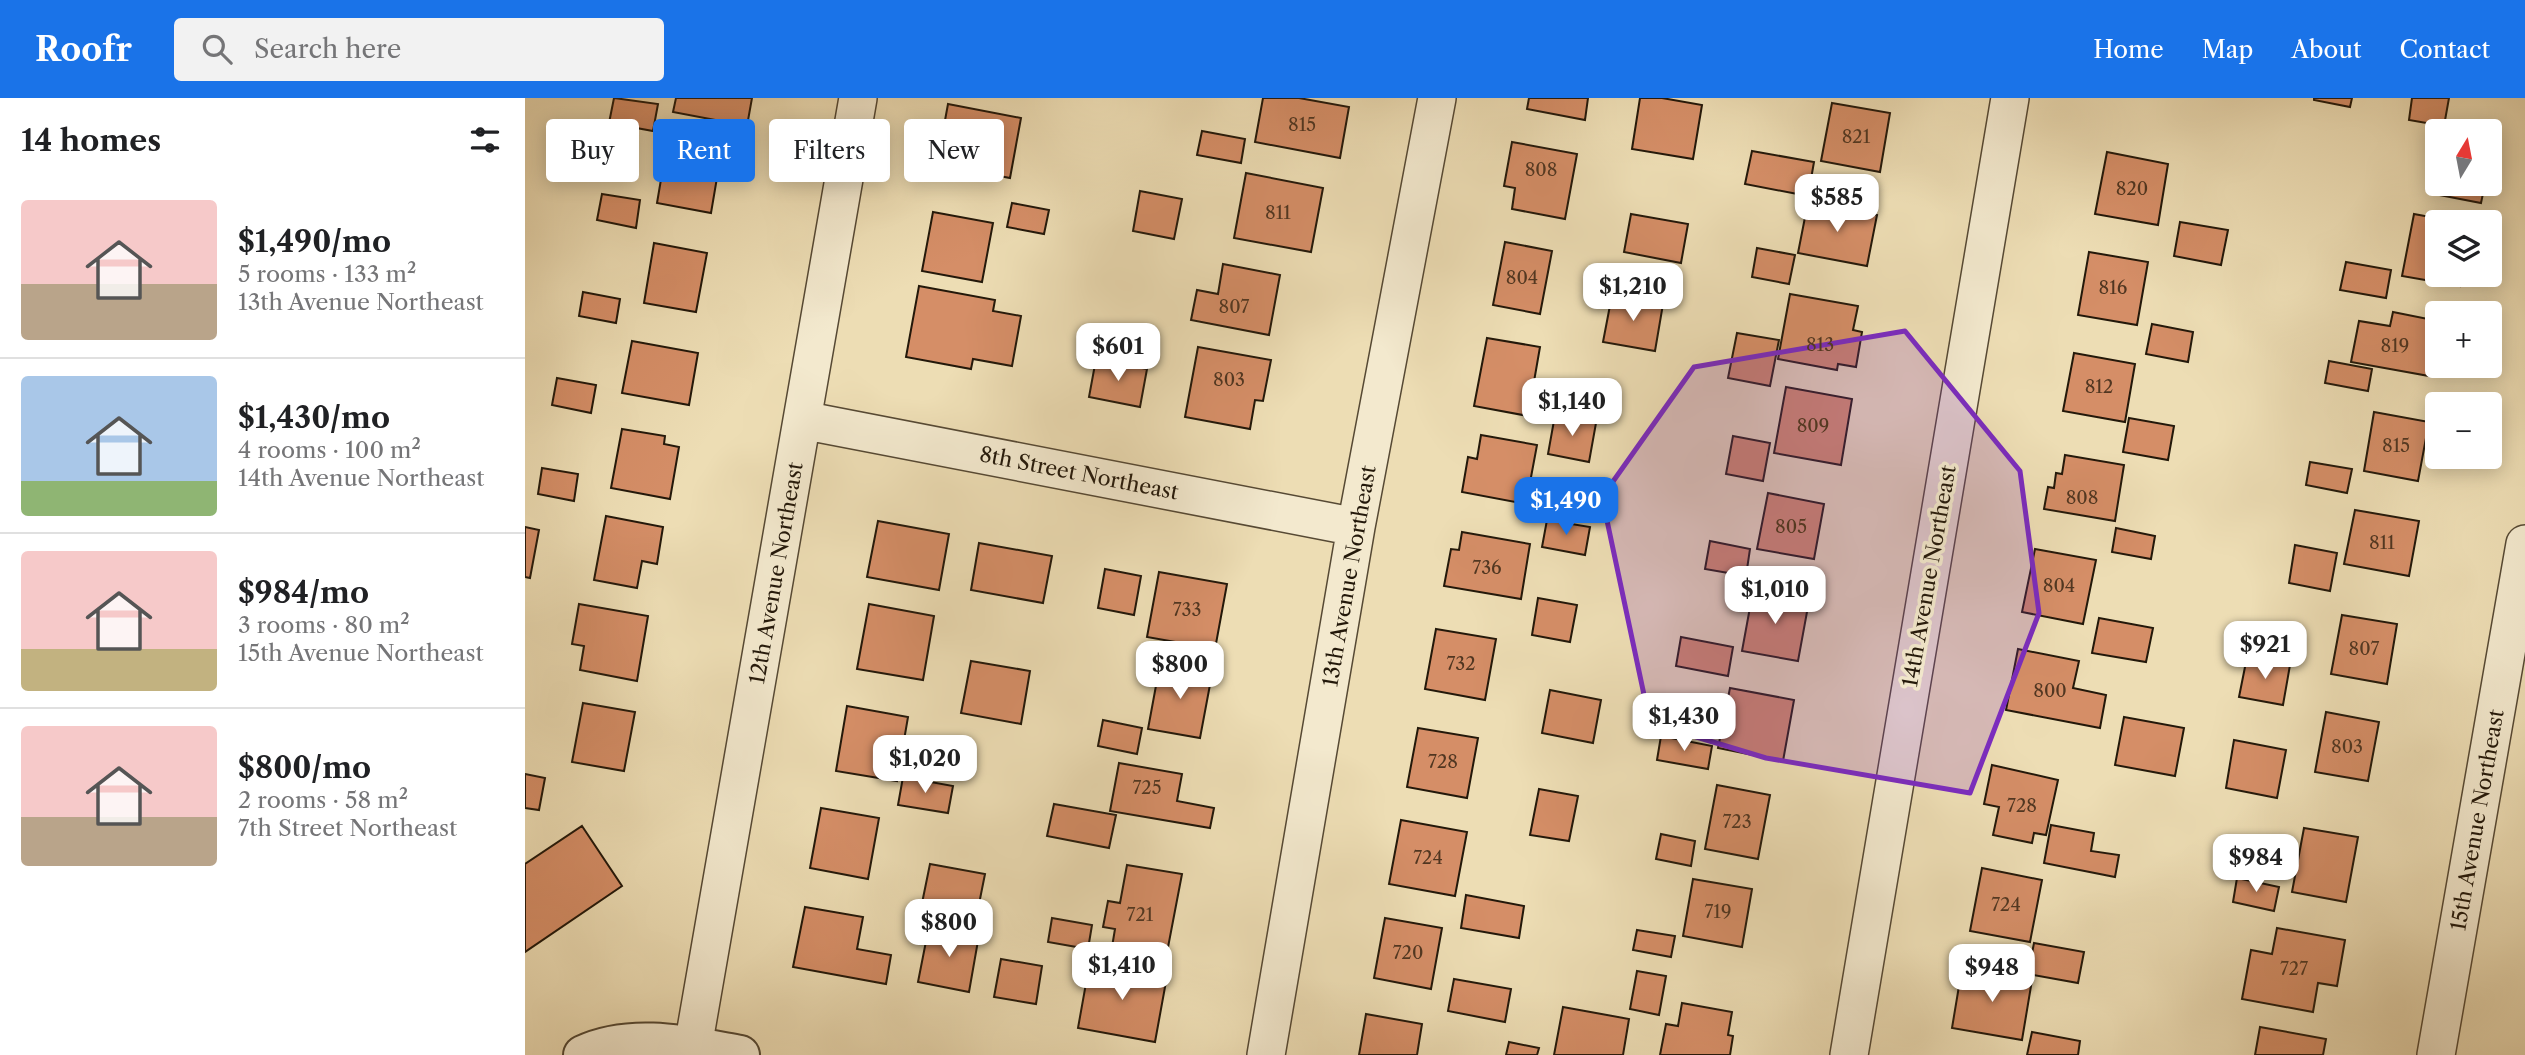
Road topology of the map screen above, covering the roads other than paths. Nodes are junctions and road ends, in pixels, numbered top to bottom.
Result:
1 (858, 98) edge
2 (1437, 98) edge
3 (2010, 98) edge
4 (802, 420) junction
5 (1356, 527) junction
6 (2525, 544) edge
7 (693, 1047) junction
8 (583, 1055) edge
9 (740, 1055) edge
10 (1266, 1055) edge
11 (1849, 1055) edge
12 (2437, 1055) edge

1 - 4 street, 12th Avenue Northeast
2 - 5 street, 13th Avenue Northeast
3 - 11 street, 14th Avenue Northeast
4 - 5 street, 8th Street Northeast
4 - 7 street, 12th Avenue Northeast
5 - 10 street, 13th Avenue Northeast
6 - 12 street, 15th Avenue Northeast
7 - 8 street
7 - 9 street

